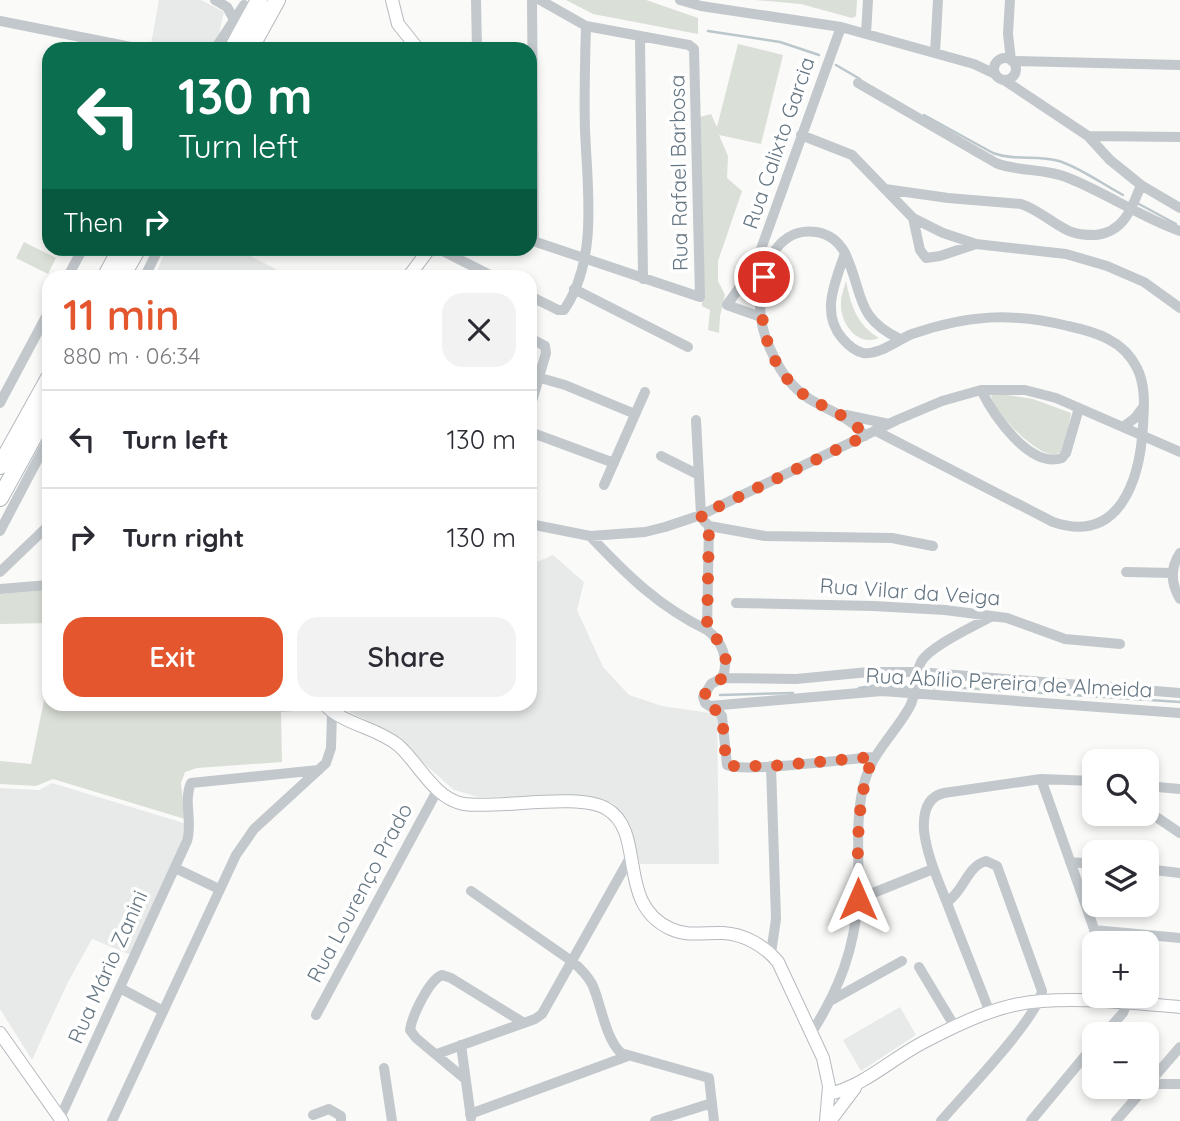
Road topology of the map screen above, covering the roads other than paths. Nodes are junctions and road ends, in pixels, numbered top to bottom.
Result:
1 (215, 0) edge
2 (277, 0) edge
3 (392, 0) edge
4 (476, 0) edge
5 (532, 0) edge
6 (540, 0) edge
7 (680, 0) edge
8 (868, 0) edge
9 (938, 0) edge
10 (1010, 0) edge
11 (252, 2) edge
12 (228, 8) junction
13 (0, 21) edge
14 (586, 26) junction
15 (237, 27) junction
16 (841, 27) junction
17 (866, 34) junction
18 (640, 37) junction
19 (106, 42) edge
20 (222, 42) edge
21 (234, 42) edge
22 (254, 42) edge
23 (412, 42) edge
24 (477, 42) edge
25 (532, 42) edge
26 (934, 53) junction
27 (1180, 65) edge
28 (1006, 68) junction
29 (858, 83) dead end
30 (801, 135) junction
31 (1088, 136) junction
32 (1180, 137) edge
33 (1141, 185) junction
34 (885, 189) junction
35 (1180, 208) edge
36 (1130, 210) junction
37 (913, 218) junction
38 (1180, 231) edge
39 (537, 243) edge
40 (976, 244) junction
41 (845, 253) junction
42 (453, 256) edge
43 (584, 258) junction
44 (480, 270) edge
45 (643, 279) junction
46 (574, 289) junction
47 (537, 300) edge
48 (1180, 308) edge
49 (761, 317) junction
50 (42, 324) edge
51 (900, 339) junction
52 (537, 342) edge
53 (688, 347) dead end
54 (537, 372) edge
55 (537, 377) edge
56 (981, 390) junction
57 (42, 391) edge
58 (645, 392) dead end
59 (0, 403) edge
60 (1144, 406) junction
61 (1079, 408) junction
62 (840, 413) junction
63 (635, 414) junction
64 (695, 420) dead end
65 (42, 422) edge
66 (889, 424) junction
67 (1122, 427) junction
68 (871, 434) junction
69 (537, 435) edge
70 (1143, 436) junction
71 (42, 451) edge
72 (1180, 452) edge
73 (661, 456) dead end
74 (614, 463) junction
75 (0, 466) edge
76 (697, 474) junction
77 (604, 485) dead end
78 (0, 498) edge
79 (701, 515) junction
80 (537, 525) edge
81 (709, 526) junction
82 (0, 531) edge
83 (42, 532) edge
84 (590, 536) junction
85 (933, 546) dead end
86 (1180, 553) edge
87 (0, 572) edge
88 (1126, 572) dead end
89 (1173, 573) junction
90 (42, 584) edge
91 (2, 585) edge
92 (1180, 599) edge
93 (736, 603) dead end
94 (992, 616) junction
95 (707, 629) junction
96 (1120, 644) dead end
97 (918, 672) junction
98 (722, 678) junction
99 (1180, 693) edge
100 (916, 694) junction
101 (710, 706) junction
102 (328, 711) edge
103 (334, 711) edge
104 (1180, 713) edge
105 (873, 757) junction
106 (771, 766) junction
107 (319, 770) junction
108 (1041, 779) junction
109 (1082, 781) edge
110 (1159, 787) edge
111 (438, 789) junction
112 (1180, 789) edge
113 (1159, 819) edge
114 (1180, 833) edge
115 (631, 856) junction
116 (1069, 862) junction
117 (1082, 863) edge
118 (175, 867) junction
119 (933, 869) junction
120 (1159, 871) edge
121 (1180, 873) edge
122 (219, 889) junction
123 (471, 891) dead end
124 (858, 899) junction
125 (947, 902) junction
126 (1094, 930) joint
127 (1180, 938) edge
128 (771, 953) junction
129 (902, 961) dead end
130 (573, 962) junction
131 (919, 967) dead end
132 (120, 988) junction
133 (832, 1000) junction
134 (1082, 1000) edge
135 (1040, 1001) junction
136 (1159, 1005) edge
137 (1180, 1007) edge
138 (163, 1012) junction
139 (990, 1013) junction
140 (316, 1015) dead end
141 (524, 1023) junction
142 (955, 1027) junction
143 (812, 1032) junction
144 (0, 1033) edge
145 (461, 1045) junction
146 (1180, 1047) edge
147 (437, 1054) junction
148 (628, 1056) junction
149 (1082, 1059) edge
150 (384, 1068) dead end
151 (1159, 1073) edge
152 (466, 1079) junction
153 (860, 1083) junction
154 (1159, 1084) edge
155 (1180, 1084) edge
156 (829, 1094) junction
157 (1136, 1099) edge
158 (712, 1103) junction
159 (313, 1115) dead end
160 (471, 1118) edge
161 (61, 1119) edge
162 (112, 1121) edge
163 (341, 1121) edge
164 (392, 1121) edge
165 (655, 1121) edge
166 (714, 1121) edge
167 (827, 1121) edge
168 (941, 1121) edge
169 (1031, 1121) edge
170 (1116, 1121) edge

1 - 12 street
2 - 22 highway
3 - 23 main road
4 - 24 street
5 - 25 street
6 - 14 street
7 - 16 street
8 - 17 street
9 - 26 street
10 - 28 street
11 - 12 street
11 - 15 highway
12 - 15 street
13 - 19 street
14 - 18 street
14 - 43 street
15 - 20 street
15 - 21 highway
16 - 17 street
16 - 30 street, Rua Calixto Garcia
17 - 26 street
18 - 45 street
18 - 45 street, Rua Rafael Barbosa
26 - 28 street
27 - 28 street
28 - 31 street
29 - 36 street
30 - 34 street
30 - 49 street, Rua Calixto Garcia
31 - 32 street
31 - 33 street
33 - 35 street
33 - 36 street
34 - 36 street
34 - 37 street
36 - 38 street
37 - 40 street
37 - 40 street
39 - 43 street
40 - 48 street
41 - 49 street
41 - 51 street
41 - 51 street
42 - 44 street
43 - 45 street
43 - 46 street
46 - 47 street
46 - 53 street
49 - 62 street
50 - 59 street
51 - 60 street
52 - 54 street
55 - 63 street
56 - 61 street
56 - 61 street
56 - 66 street
57 - 75 highway
58 - 63 street
60 - 67 street
60 - 70 street
61 - 67 street
62 - 66 street
62 - 68 street
63 - 74 street
64 - 76 street
65 - 78 highway
66 - 68 street
67 - 70 street
68 - 70 street
68 - 79 street
69 - 74 street
70 - 72 street
71 - 82 street
73 - 76 street
74 - 77 street
76 - 79 street
79 - 81 street
79 - 84 street
80 - 84 street
81 - 85 street
81 - 95 street
83 - 87 street
84 - 95 street
86 - 89 street
88 - 89 street
89 - 92 street
90 - 91 street
93 - 94 street, Rua Vilar da Veiga
94 - 96 street, Rua Vilar da Veiga
94 - 97 street
95 - 98 street
97 - 98 street, Rua Abílio Pereira de Almeida
97 - 99 street, Rua Abílio Pereira de Almeida
97 - 100 street
98 - 101 street
100 - 101 street, Rua Abílio Pereira de Almeida
100 - 104 street, Rua Abílio Pereira de Almeida
100 - 105 street
101 - 106 street
102 - 107 street
103 - 111 main road
105 - 106 street
105 - 124 street
106 - 128 street
107 - 118 street, Rua Mário Zanini
107 - 122 street
108 - 109 street
108 - 116 street
108 - 119 street
110 - 112 street
111 - 115 main road
111 - 140 street, Rua Lourenço Prado
113 - 114 street
115 - 128 main road
115 - 130 street
116 - 117 street
116 - 126 street
118 - 122 street
118 - 132 street, Rua Mário Zanini
119 - 124 street
119 - 125 street
120 - 121 street
122 - 138 street
123 - 130 street
124 - 133 street
125 - 135 street
125 - 139 street
126 - 127 street
128 - 143 main road
129 - 133 street
130 - 141 street
130 - 148 street
131 - 142 street
132 - 138 street
132 - 161 street, Rua Mário Zanini
133 - 143 street
134 - 135 main road
135 - 139 main road
135 - 168 street
136 - 137 main road
138 - 162 street
139 - 142 main road
141 - 145 street
141 - 147 street
142 - 153 main road
143 - 156 main road
144 - 161 main road
145 - 147 street
145 - 152 street
146 - 151 street
147 - 152 street
148 - 158 street
148 - 160 street
149 - 169 street
150 - 164 street
152 - 160 street
153 - 156 main road
153 - 167 main road
154 - 155 street
156 - 167 main road
157 - 170 street
158 - 165 street
158 - 166 street
159 - 163 street

